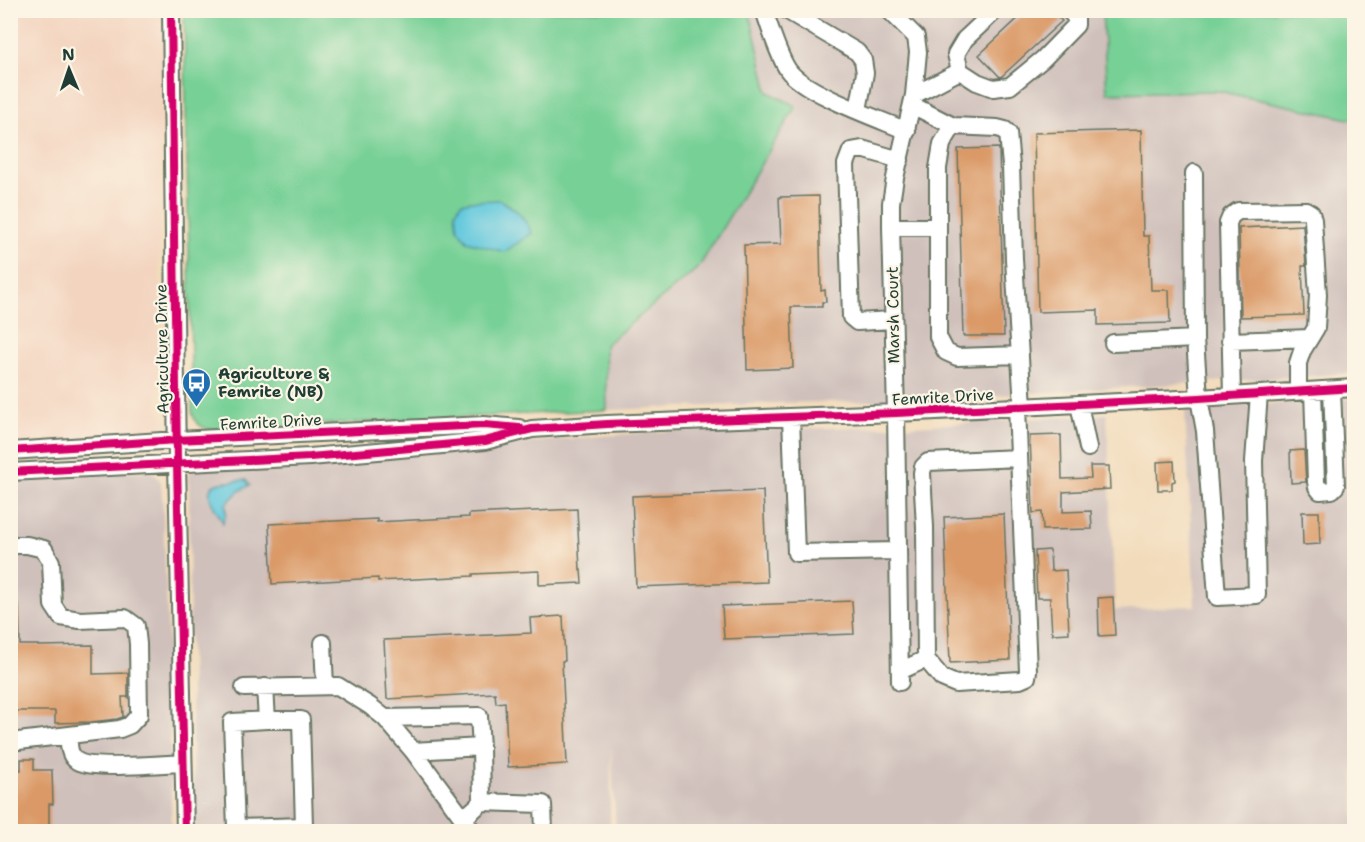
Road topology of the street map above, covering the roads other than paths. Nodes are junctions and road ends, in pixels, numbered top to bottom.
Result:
1 (171, 10) edge
2 (764, 10) edge
3 (786, 10) edge
4 (889, 10) edge
5 (996, 10) edge
6 (1069, 10) edge
7 (960, 71) junction
8 (913, 100) junction
9 (858, 110) junction
10 (953, 126) junction
11 (907, 131) junction
12 (900, 160) junction
13 (1194, 173) dead end
14 (891, 226) junction
15 (938, 227) junction
16 (893, 320) junction
17 (1310, 338) junction
18 (1195, 339) junction
19 (1230, 341) junction
20 (1113, 343) dead end
21 (1020, 355) junction
22 (1354, 388) edge
23 (1332, 390) junction
24 (1306, 392) junction
25 (1259, 394) junction
26 (1232, 396) junction
27 (1199, 398) junction
28 (1078, 404) junction
29 (1020, 407) junction
30 (896, 413) junction
31 (791, 417) junction
32 (532, 429) junction
33 (177, 440) junction
34 (1088, 448) dead end
35 (10, 451) edge
36 (1019, 458) junction
37 (177, 463) junction
38 (10, 472) edge
39 (925, 527) junction
40 (898, 529) junction
41 (10, 545) edge
42 (898, 551) junction
43 (323, 643) dead end
44 (926, 659) junction
45 (325, 686) junction
46 (265, 687) junction
47 (244, 688) dead end
48 (385, 718) junction
49 (267, 720) junction
50 (69, 736) junction
51 (10, 742) edge
52 (481, 747) junction
53 (413, 751) junction
54 (183, 763) junction
55 (482, 802) junction
56 (468, 825) edge
57 (185, 831) edge
58 (544, 831) edge

1 - 33 street, Agriculture Drive
2 - 9 street
3 - 9 street
4 - 8 street, Marsh Court
5 - 7 street
6 - 7 street
7 - 8 street
8 - 10 street
8 - 11 street, Marsh Court
9 - 11 street
10 - 15 street
10 - 21 street
11 - 12 street, Marsh Court
12 - 14 street, Marsh Court
12 - 16 street
13 - 18 street
14 - 15 street
14 - 16 street, Marsh Court
15 - 21 street
16 - 30 street, Marsh Court
17 - 19 street
17 - 19 street
17 - 24 street
18 - 20 street
18 - 27 street
19 - 26 street
21 - 29 street
22 - 23 street, Femrite Drive
23 - 24 street, Femrite Drive
23 - 24 street
24 - 25 street, Femrite Drive
25 - 26 street, Femrite Drive
25 - 27 street
26 - 27 street, Femrite Drive
27 - 28 street, Femrite Drive
28 - 29 street, Femrite Drive
28 - 34 street
29 - 30 street, Femrite Drive
29 - 36 street
30 - 31 street, Femrite Drive
30 - 40 street, Marsh Court
31 - 32 street, Femrite Drive
31 - 42 street
32 - 33 street, Femrite Drive
32 - 37 street, Femrite Drive
33 - 35 street, Femrite Drive
33 - 37 street, Agriculture Drive
36 - 39 street
36 - 44 street
37 - 38 street, Femrite Drive
37 - 54 street, Agriculture Drive
39 - 40 street
39 - 44 street
40 - 42 street, Marsh Court
41 - 50 street
42 - 44 street, Marsh Court
43 - 45 street
45 - 46 street
45 - 48 street
46 - 47 street
46 - 49 street
48 - 52 street
48 - 53 street
49 - 49 street
50 - 51 street
50 - 54 street
52 - 53 street
52 - 55 street
53 - 56 street
54 - 57 street, Agriculture Drive
55 - 56 street
55 - 58 street

